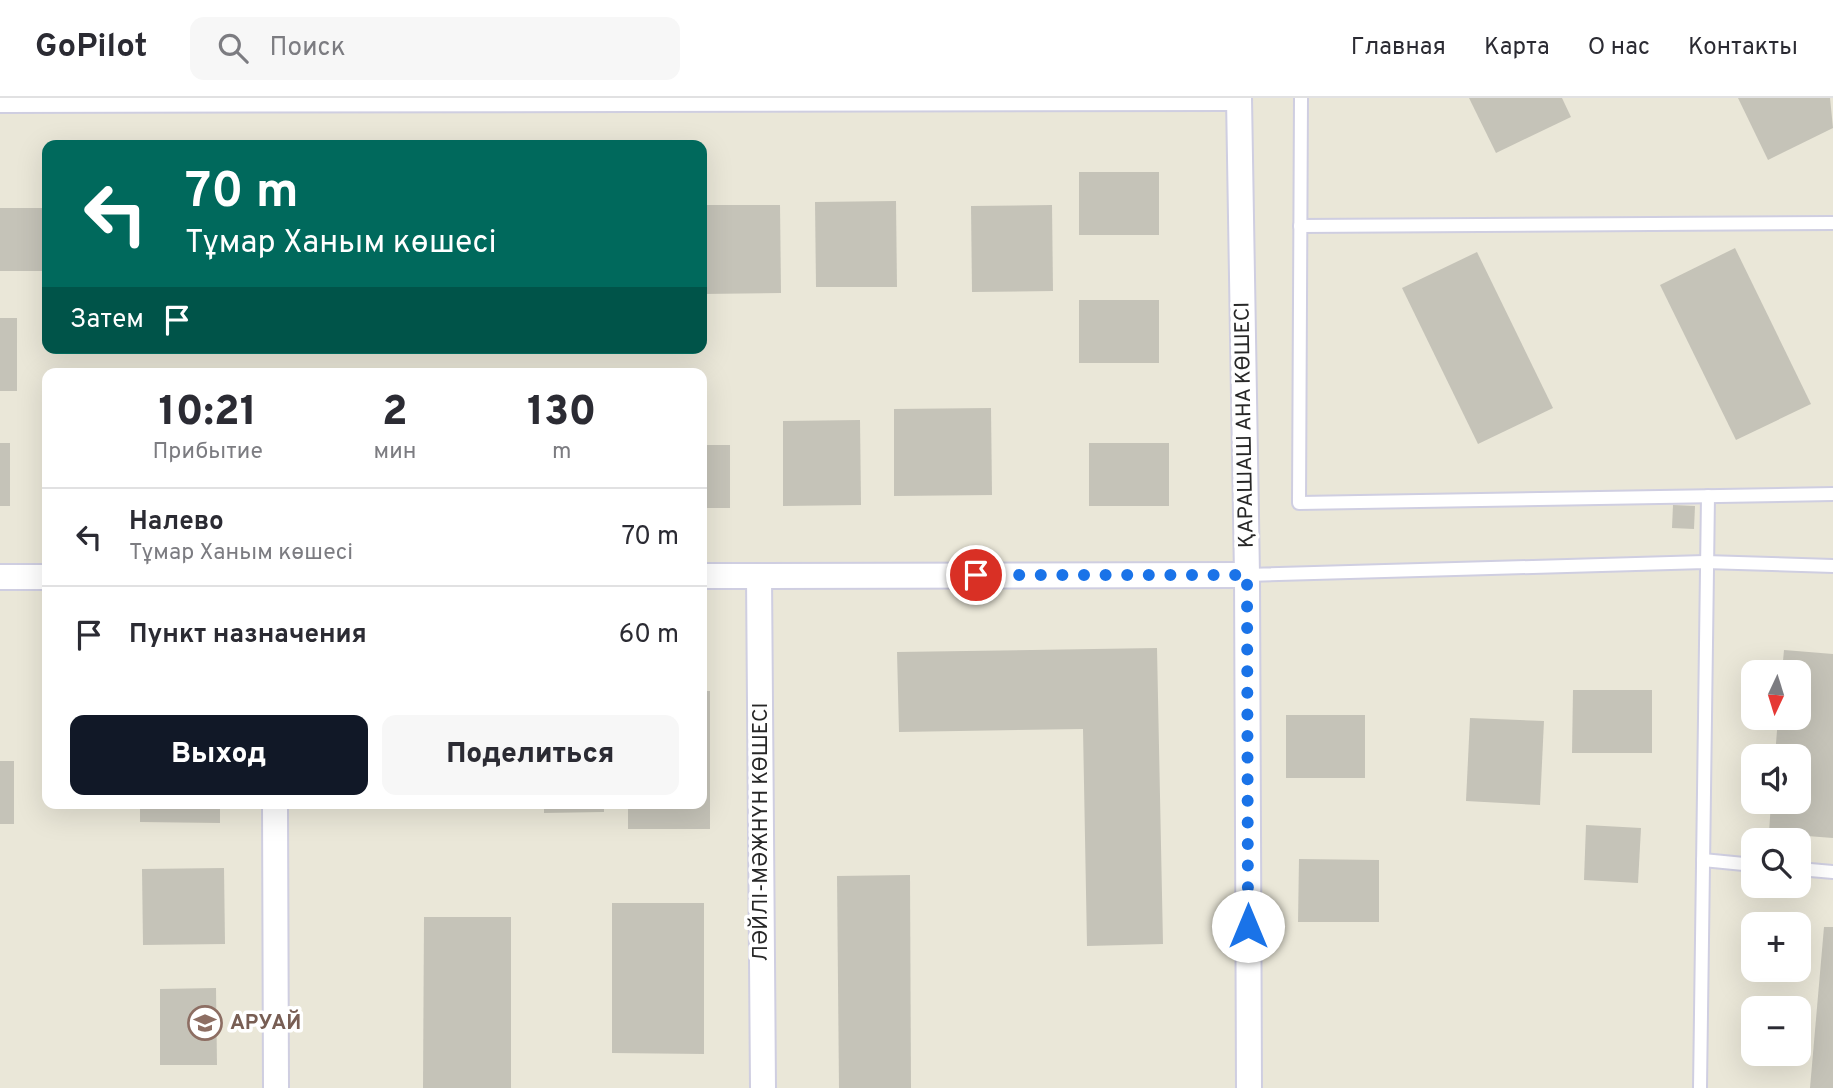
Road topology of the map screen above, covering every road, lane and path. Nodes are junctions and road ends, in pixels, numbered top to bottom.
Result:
1 (1233, 98) edge
2 (1240, 98) edge
3 (1301, 98) edge
4 (0, 100) edge
5 (1833, 223) edge
6 (1300, 226) junction
7 (1833, 494) edge
8 (1707, 496) junction
9 (1705, 562) junction
10 (1833, 566) edge
11 (1247, 575) junction
12 (707, 576) edge
13 (759, 576) junction
14 (0, 577) edge
15 (42, 577) edge
16 (275, 809) edge
17 (1703, 860) junction
18 (1741, 864) edge
19 (1811, 870) edge
20 (1833, 872) edge
21 (276, 1088) edge
22 (762, 1088) edge
23 (1249, 1088) edge
24 (1700, 1088) edge

1 - 4 street
2 - 11 street, ҚАРАШАШ АНА КӨШЕСІ
3 - 6 lane
5 - 6 lane
6 - 8 lane
7 - 8 lane
8 - 9 lane
9 - 10 lane
9 - 11 lane
9 - 17 lane
11 - 13 street
11 - 23 street, ҚАРАШАШ АНА КӨШЕСІ
12 - 13 street
13 - 22 street, ЛӘЙЛІ-МӘЖНҮН КӨШЕСІ
14 - 15 street
16 - 21 street
17 - 18 lane
17 - 24 lane
19 - 20 lane

